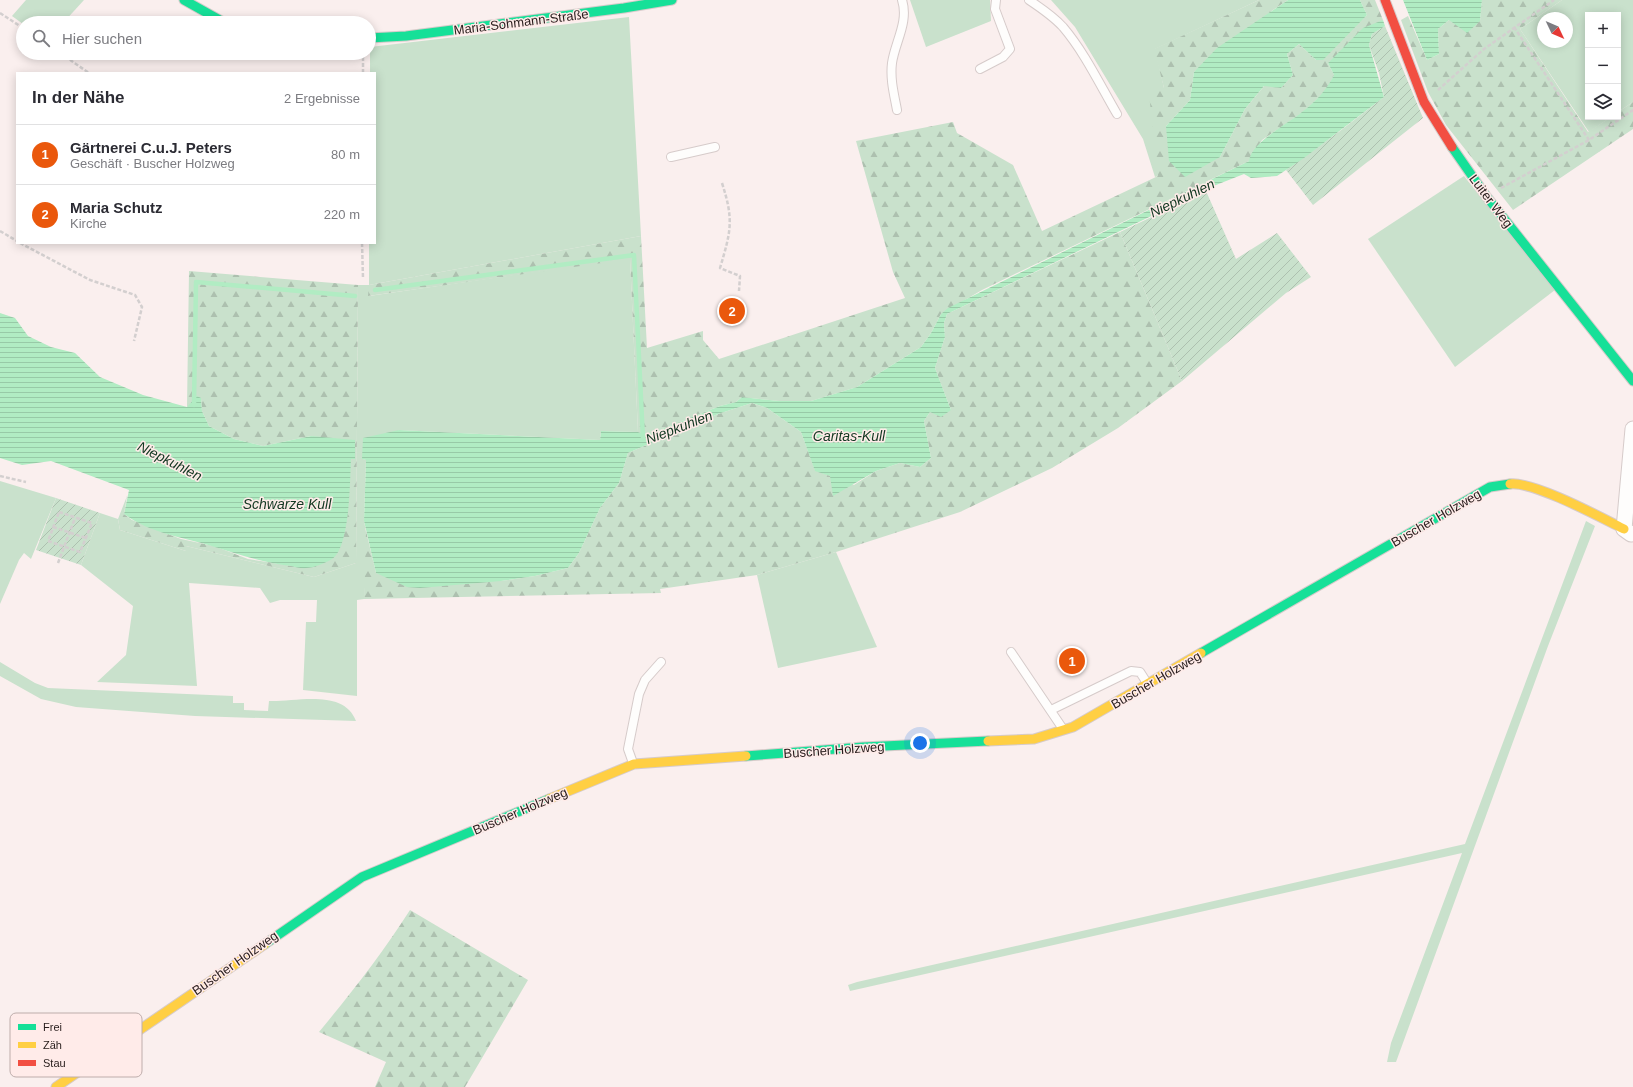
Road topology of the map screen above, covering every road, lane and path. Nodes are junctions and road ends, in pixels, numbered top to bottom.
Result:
1 (184, 0) edge
2 (672, 0) edge
3 (902, 0) edge
4 (996, 0) edge
5 (1029, 0) edge
6 (1385, 0) edge
7 (1554, 0) edge
8 (0, 13) edge
9 (213, 16) edge
10 (16, 23) edge
11 (1514, 27) junction
12 (376, 38) edge
13 (70, 60) edge
14 (363, 60) edge
15 (980, 69) dead end
16 (88, 72) edge
17 (363, 72) edge
18 (1424, 102) junction
19 (897, 110) dead end
20 (1633, 110) edge
21 (1117, 114) dead end
22 (1589, 140) junction
23 (714, 147) dead end
24 (671, 157) dead end
25 (722, 183) dead end
26 (1486, 196) junction
27 (0, 231) edge
28 (16, 240) edge
29 (22, 244) edge
30 (362, 244) edge
31 (363, 278) dead end
32 (739, 291) dead end
33 (134, 341) dead end
34 (1633, 381) edge
35 (1633, 430) edge
36 (0, 476) edge
37 (26, 482) dead end
38 (75, 518) junction
39 (53, 527) junction
40 (69, 532) junction
41 (1628, 532) edge
42 (86, 538) junction
43 (64, 547) junction
44 (58, 563) dead end
45 (1011, 652) dead end
46 (661, 662) dead end
47 (1148, 685) junction
48 (1051, 710) junction
49 (1063, 730) junction
50 (634, 764) junction
51 (142, 1028) edge
52 (71, 1077) edge
53 (56, 1087) edge

1 - 9 street
2 - 12 street, Maria-Sohmann-Straße
3 - 19 lane
4 - 15 lane
5 - 21 lane
6 - 18 street, Luiter Weg
7 - 11 path
8 - 10 path
11 - 18 path
11 - 22 path
13 - 16 path
14 - 17 path
18 - 26 street, Luiter Weg
20 - 22 path
22 - 26 path
23 - 24 lane
25 - 32 path
26 - 34 street, Luiter Weg
27 - 28 path
29 - 33 path
30 - 31 path
35 - 41 street
36 - 37 path
38 - 39 path
38 - 40 path
38 - 42 path
39 - 40 path
39 - 43 path
40 - 42 path
40 - 43 path
41 - 47 street, Buscher Holzweg
42 - 43 path
43 - 44 path
45 - 48 lane
46 - 50 lane
47 - 48 lane
47 - 49 street, Buscher Holzweg
48 - 49 lane
49 - 50 street, Buscher Holzweg
50 - 51 street, Buscher Holzweg
52 - 53 street, Buscher Holzweg

